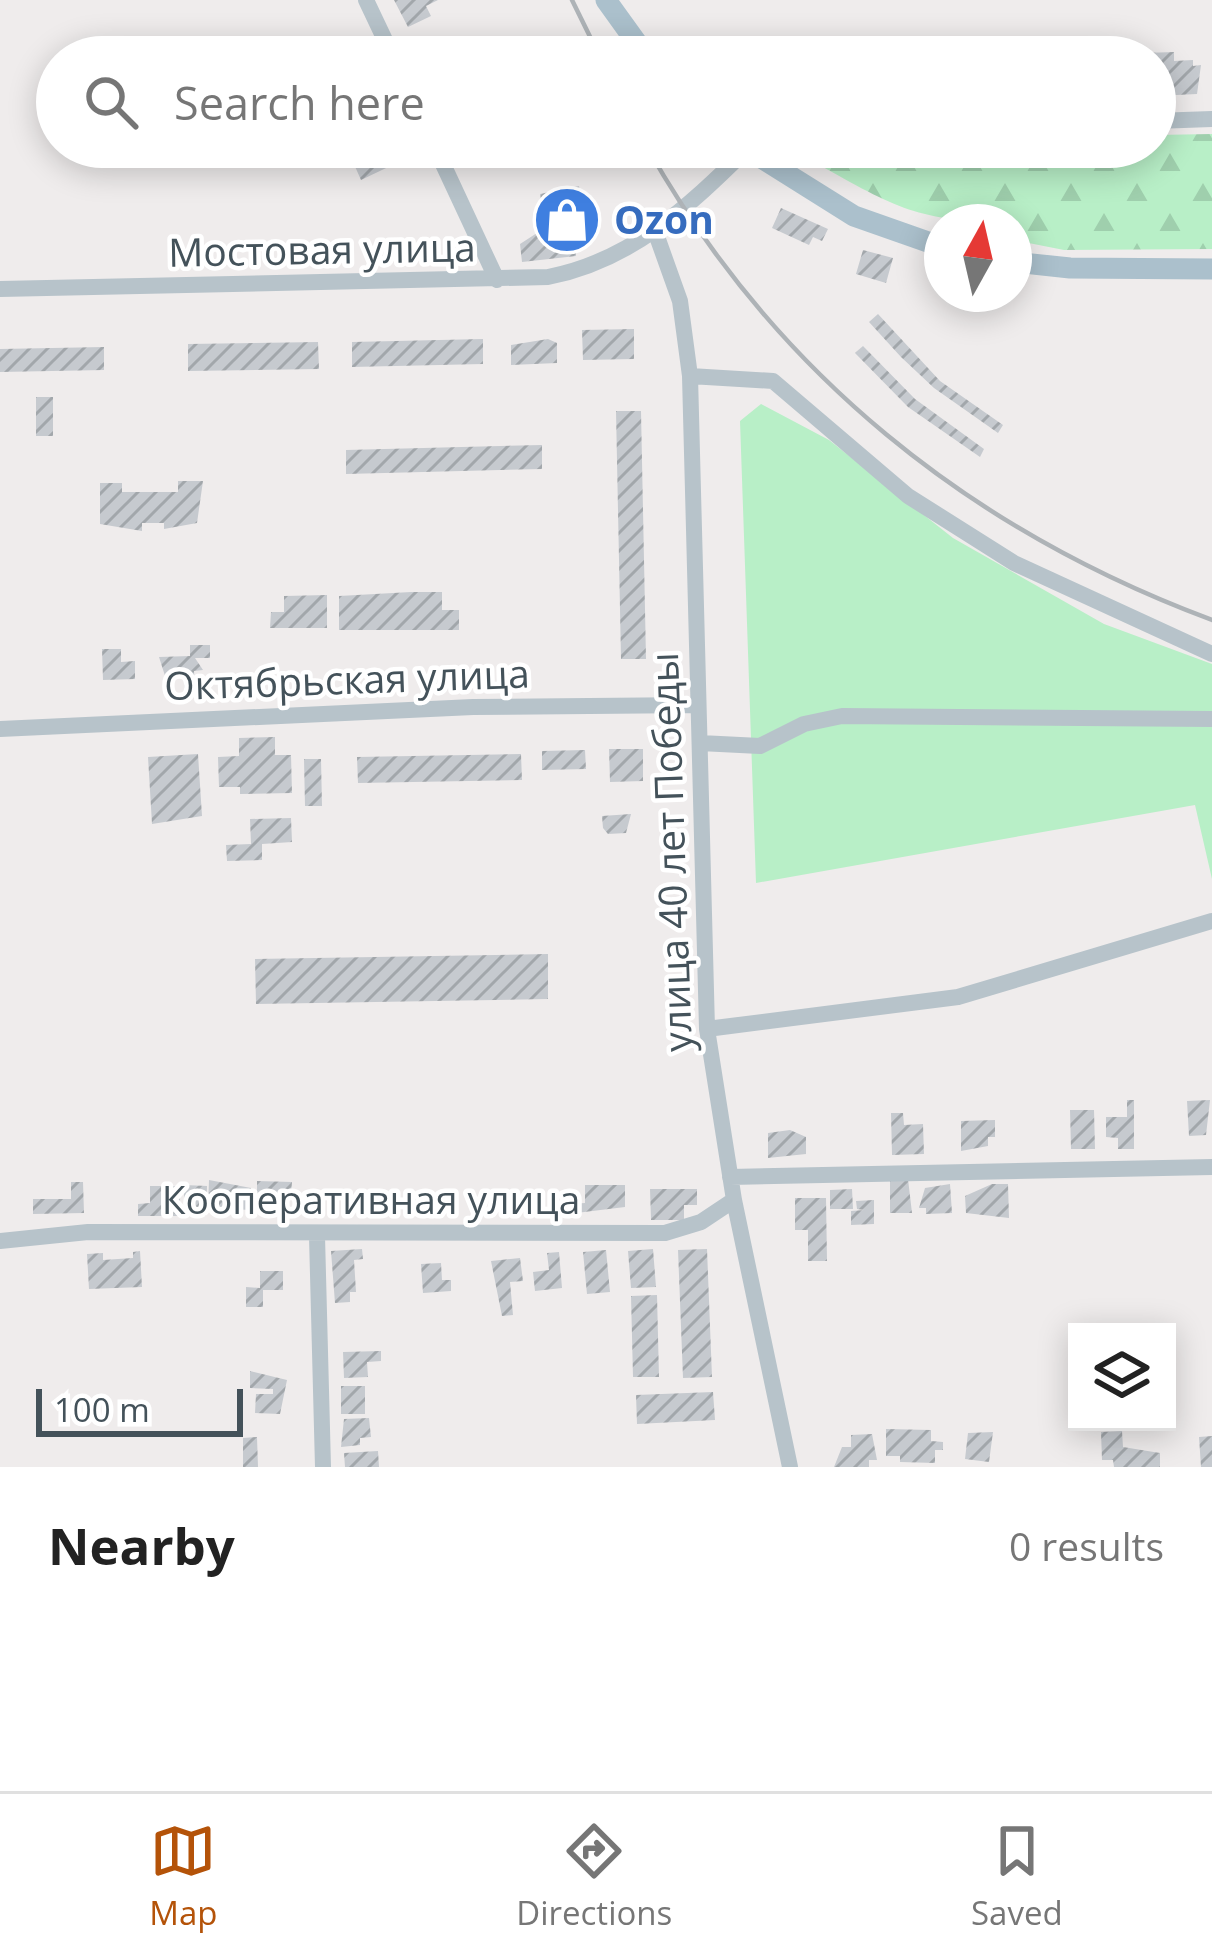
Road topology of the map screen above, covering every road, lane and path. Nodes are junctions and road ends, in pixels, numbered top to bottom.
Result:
1 (366, 0) edge
2 (606, 0) edge
3 (383, 36) edge
4 (632, 36) edge
5 (1212, 119) edge
6 (1176, 120) edge
7 (445, 168) edge
8 (724, 168) edge
9 (778, 168) edge
10 (655, 231) junction
11 (924, 241) edge
12 (1032, 264) edge
13 (1212, 269) edge
14 (497, 280) junction
15 (0, 289) edge
16 (690, 376) junction
17 (1212, 654) edge
18 (698, 705) junction
19 (1212, 719) edge
20 (0, 729) edge
21 (700, 743) junction
22 (1212, 921) edge
23 (707, 1029) junction
24 (1212, 1167) edge
25 (730, 1177) junction
26 (734, 1200) junction
27 (317, 1236) junction
28 (0, 1240) edge
29 (323, 1467) edge
30 (790, 1467) edge

1 - 3 street
2 - 4 main road
5 - 6 street
7 - 14 street
8 - 10 street, Мостовая улица
9 - 11 main road
10 - 14 street, Мостовая улица
10 - 16 street, улица 40 лет Победы
12 - 13 main road
14 - 15 street, Мостовая улица
16 - 17 street
16 - 18 street, улица 40 лет Победы
18 - 20 street, Октябрьская улица
18 - 21 street, улица 40 лет Победы
19 - 21 street
21 - 23 street, улица 40 лет Победы
22 - 23 street
23 - 25 street, улица 40 лет Победы
24 - 25 street
25 - 26 street, улица 40 лет Победы
26 - 27 street, Кооперативная улица
26 - 30 street, улица 40 лет Победы
27 - 28 street, Кооперативная улица
27 - 29 street

